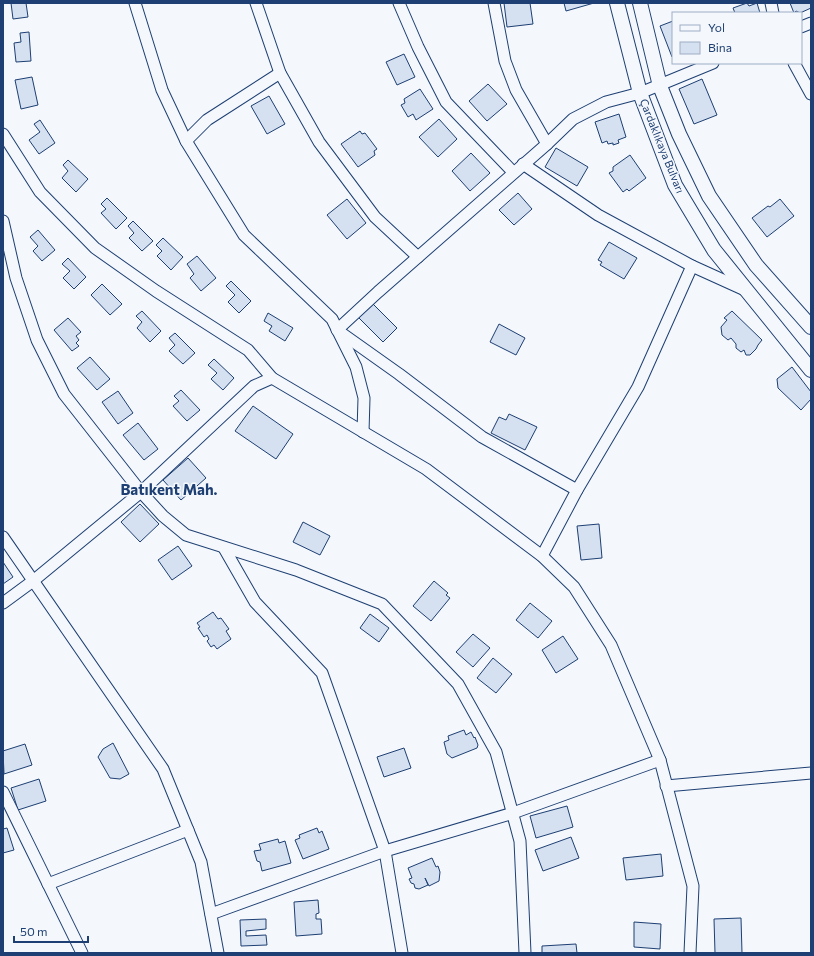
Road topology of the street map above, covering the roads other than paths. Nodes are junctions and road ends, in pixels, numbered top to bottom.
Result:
1 (136, 3) edge
2 (256, 3) edge
3 (400, 3) edge
4 (494, 3) edge
5 (617, 3) edge
6 (640, 3) edge
7 (711, 64) edge
8 (795, 64) edge
9 (280, 73) junction
10 (660, 86) junction
11 (640, 93) junction
12 (811, 94) edge
13 (3, 134) edge
14 (186, 141) junction
15 (547, 144) junction
16 (523, 164) junction
17 (513, 172) junction
18 (3, 221) edge
19 (418, 256) junction
20 (692, 266) junction
21 (746, 290) junction
22 (811, 327) edge
23 (337, 330) junction
24 (811, 370) edge
25 (272, 378) junction
26 (363, 432) junction
27 (577, 490) junction
28 (141, 492) junction
29 (3, 537) edge
30 (224, 548) junction
31 (542, 556) junction
32 (33, 580) junction
33 (3, 602) edge
34 (660, 760) junction
35 (811, 773) edge
36 (666, 786) junction
37 (3, 792) edge
38 (513, 813) junction
39 (188, 830) junction
40 (385, 851) junction
41 (48, 884) junction
42 (211, 914) junction
43 (82, 953) edge
44 (218, 953) edge
45 (402, 953) edge
46 (525, 953) edge
47 (690, 953) edge

1 - 14 street
2 - 9 street
3 - 17 street
4 - 15 street
5 - 11 main road, Çardaklıkaya Bulvarı
6 - 10 main road, Çardaklıkaya Bulvarı
7 - 10 street
8 - 12 street
9 - 14 street
9 - 19 street
10 - 11 street
10 - 22 main road, Çardaklıkaya Bulvarı
11 - 15 street
11 - 21 main road, Çardaklıkaya Bulvarı
13 - 25 street
14 - 23 street
15 - 16 street
16 - 17 street
16 - 20 street
17 - 19 street
18 - 28 street
19 - 23 street
20 - 21 street
20 - 27 street
21 - 24 main road, Çardaklıkaya Bulvarı
23 - 26 street
23 - 27 street
25 - 26 street
25 - 28 street
26 - 31 street
27 - 31 street
28 - 30 street
28 - 32 street
29 - 32 street
30 - 38 street
30 - 40 street
31 - 34 street
32 - 33 street
32 - 39 street
34 - 36 street
34 - 38 street
35 - 36 street
36 - 47 street
37 - 41 street
38 - 40 street
38 - 46 street
39 - 41 street
39 - 42 street
40 - 42 street
40 - 45 street
41 - 43 street
42 - 44 street

